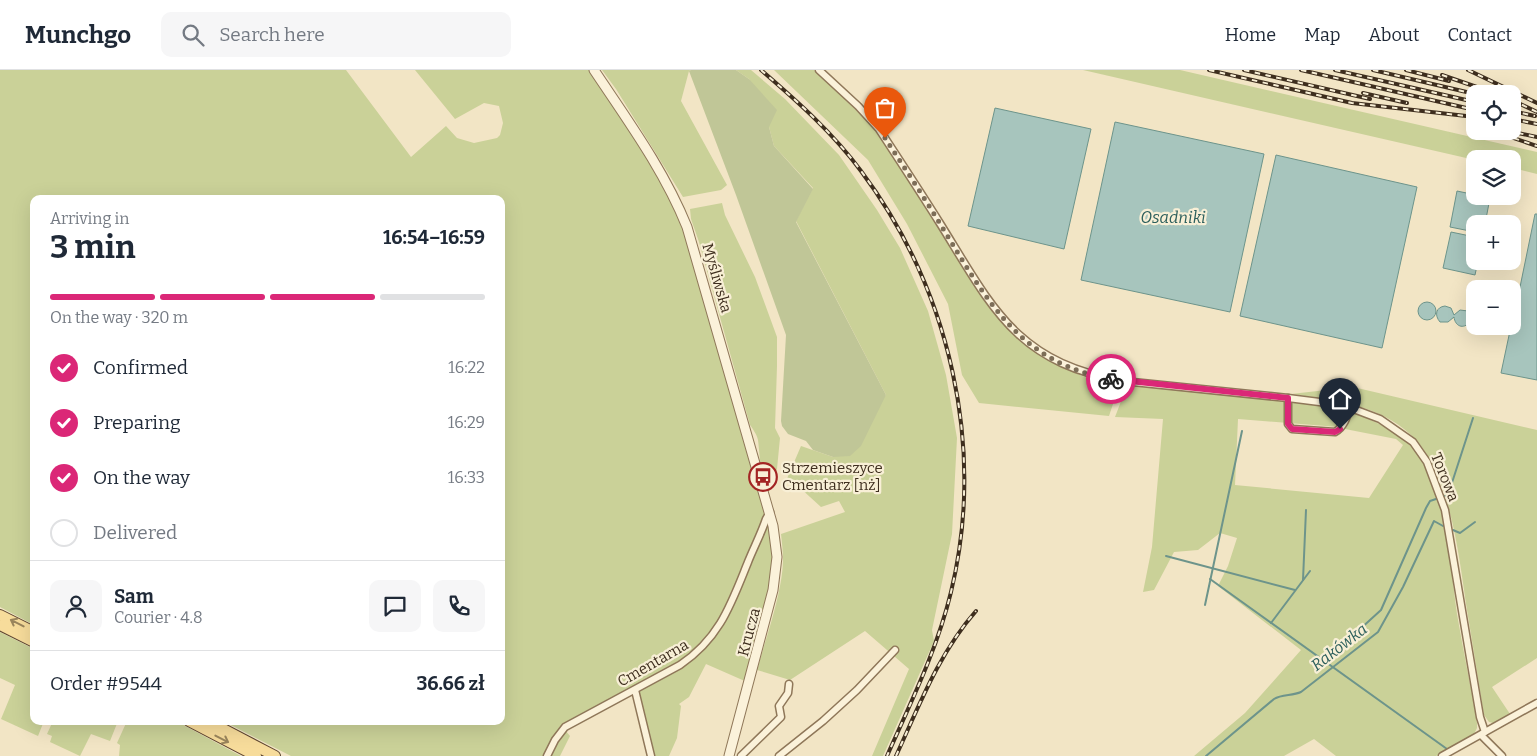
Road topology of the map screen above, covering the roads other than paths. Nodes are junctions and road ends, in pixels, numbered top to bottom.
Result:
1 (594, 70) edge
2 (819, 70) edge
3 (1288, 398) junction
4 (1350, 407) junction
5 (770, 512) junction
6 (0, 614) edge
7 (0, 624) edge
8 (30, 630) edge
9 (30, 640) edge
10 (895, 650) dead end
11 (790, 684) dead end
12 (635, 690) junction
13 (1537, 703) edge
14 (196, 725) edge
15 (216, 725) edge
16 (1482, 733) junction
17 (256, 756) edge
18 (275, 756) edge
19 (547, 756) edge
20 (651, 756) edge
21 (729, 756) edge
22 (741, 756) edge
23 (779, 756) edge
24 (1442, 756) edge
25 (1502, 756) edge

1 - 5 street, Myśliwska
2 - 3 street, Torowa
3 - 4 street, Torowa
3 - 4 street
4 - 16 street, Torowa
5 - 12 street, Cmentarna
5 - 21 street, Krucza
8 -> 6 main road
7 - 9 main road
10 - 23 street
11 - 22 street
12 - 19 street, Cmentarna
12 - 20 street
13 - 16 street
14 -> 17 main road
15 - 18 main road
16 - 24 street
16 - 25 street

